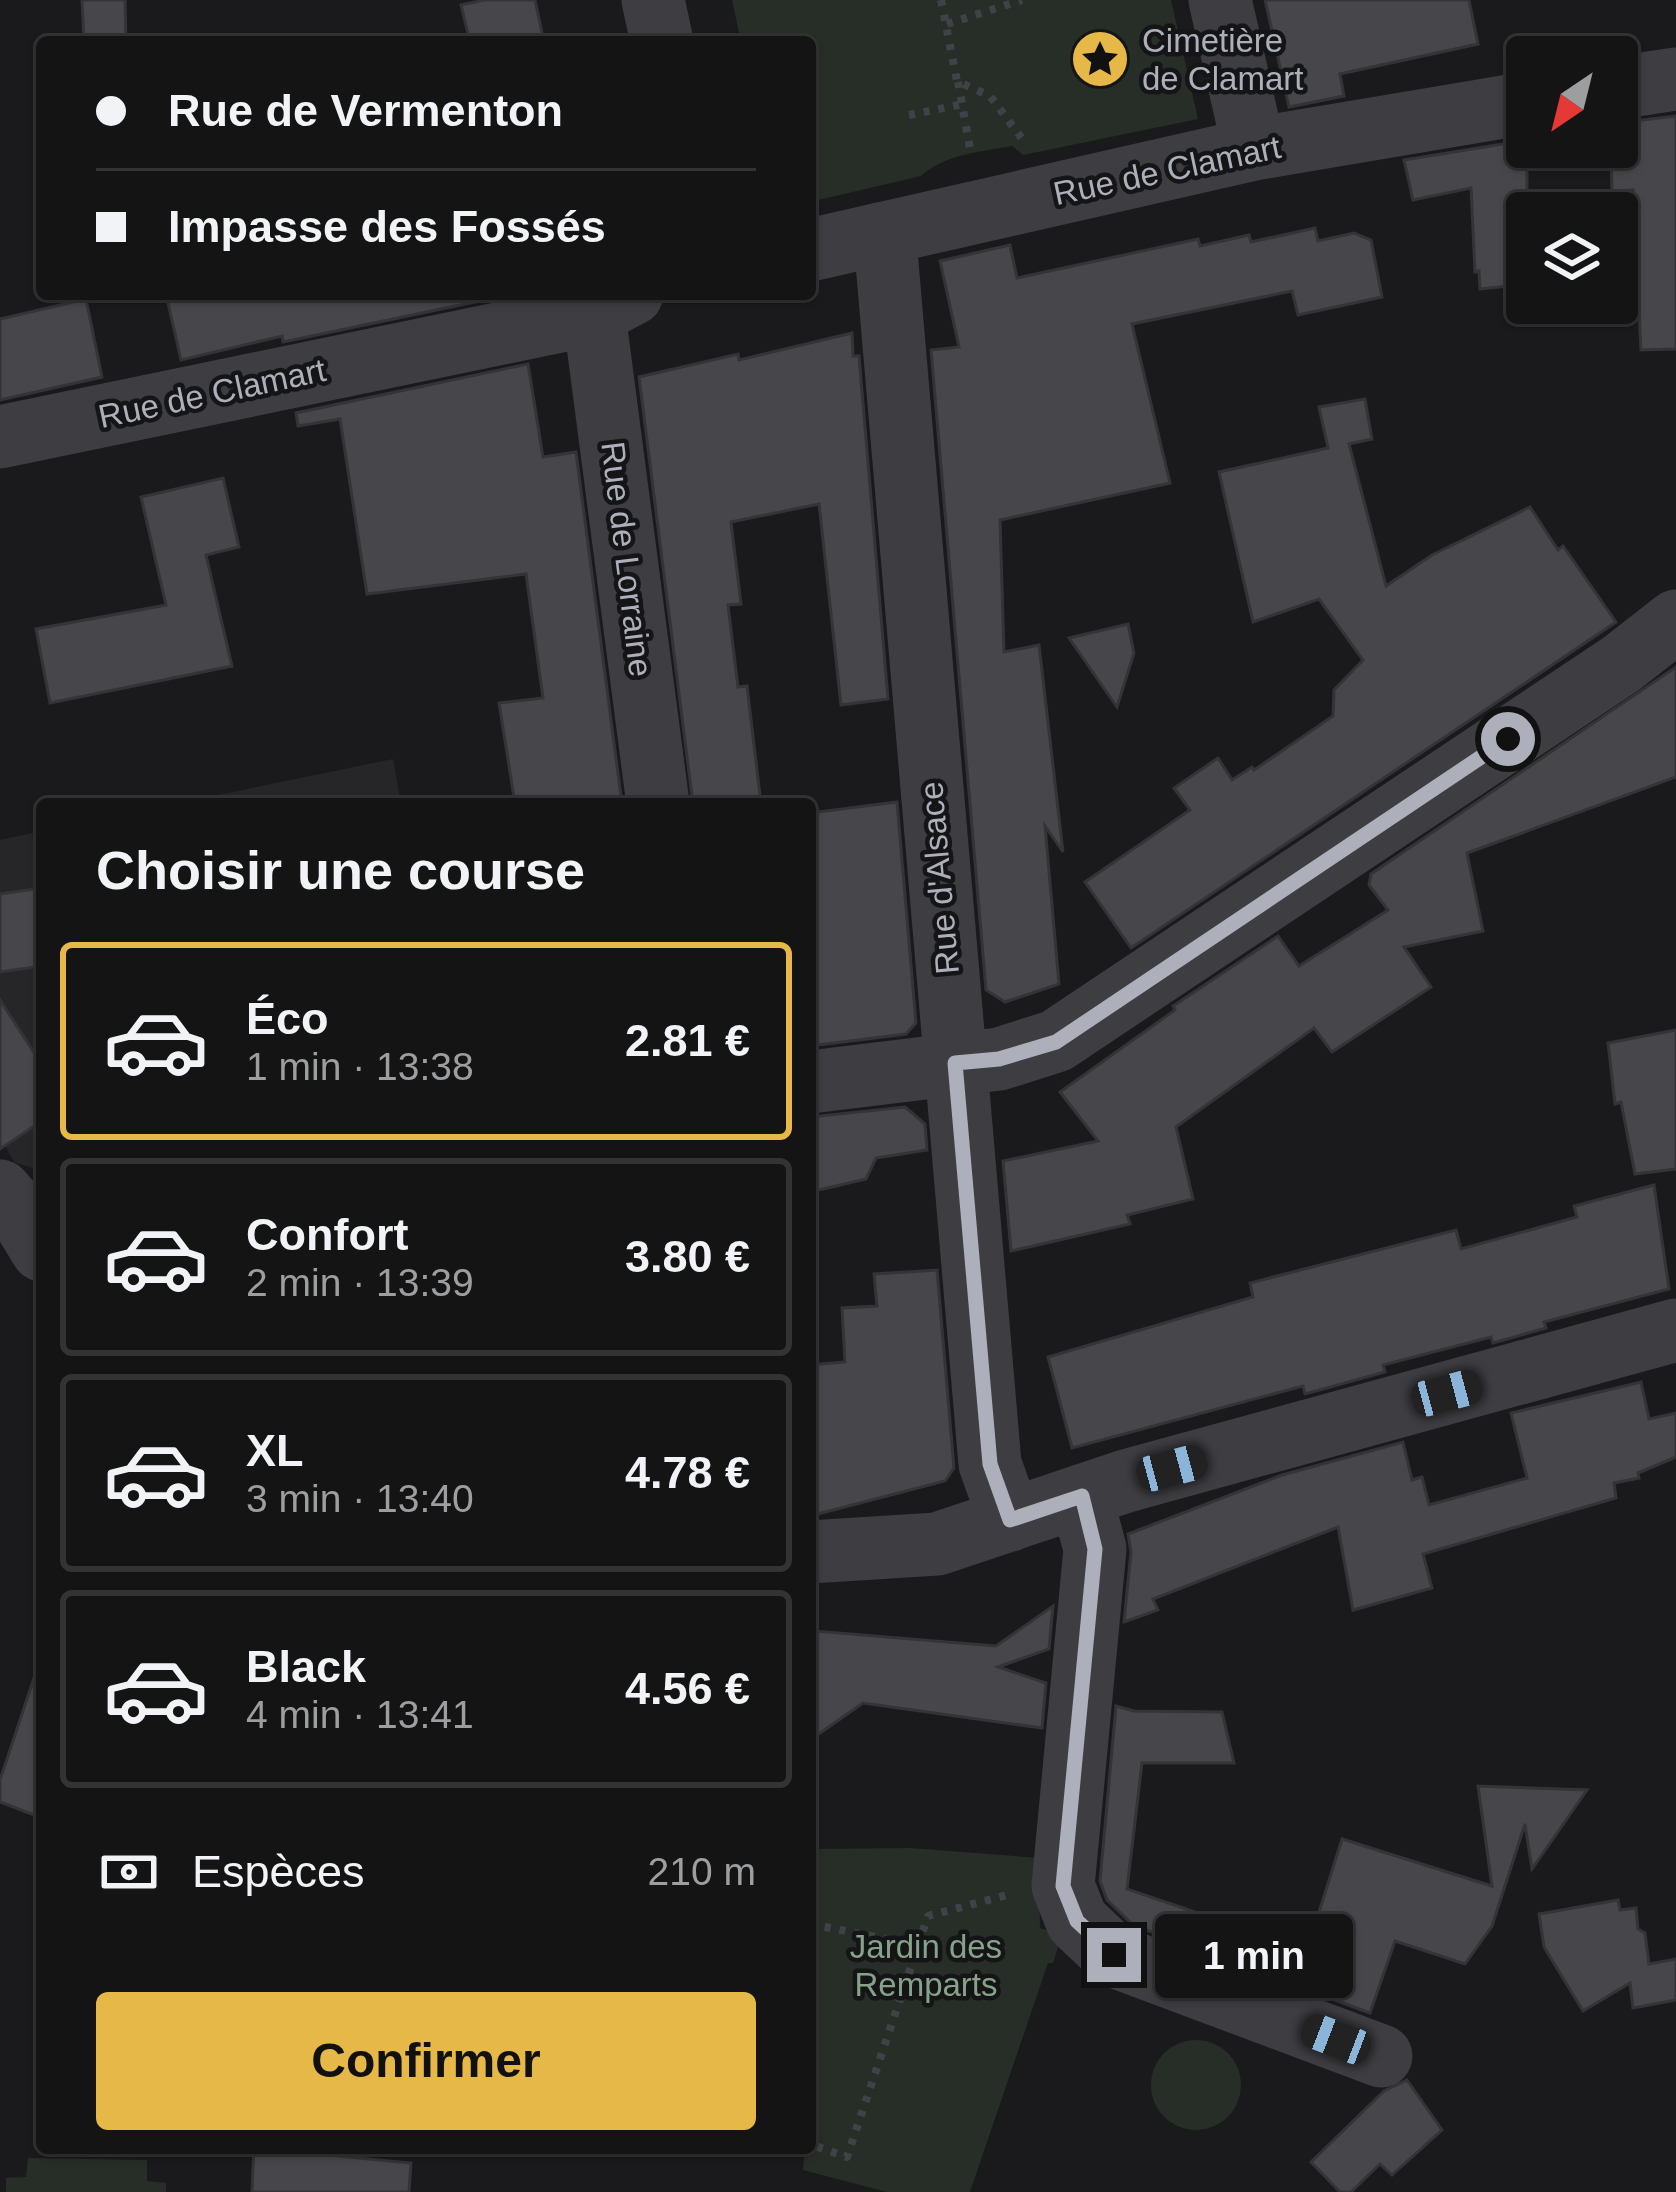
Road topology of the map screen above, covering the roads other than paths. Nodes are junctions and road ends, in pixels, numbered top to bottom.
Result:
1 (653, 0) edge
2 (1220, 0) edge
3 (661, 36) edge
4 (1676, 79) edge
5 (1638, 85) edge
6 (1506, 107) edge
7 (1254, 149) junction
8 (879, 234) junction
9 (816, 249) edge
10 (613, 304) edge
11 (0, 437) edge
12 (1676, 621) edge
13 (657, 798) edge
14 (955, 1063) junction
15 (816, 1081) edge
16 (1676, 1330) edge
17 (1082, 1496) junction
18 (1010, 1520) junction
19 (816, 1552) edge
20 (1381, 2056) dead end

1 - 3 street
2 - 7 street
4 - 5 street
6 - 7 street, Rue de Clamart
7 - 8 street, Rue de Clamart
8 - 9 street, Rue de Clamart
8 - 14 street, Rue d'Alsace
10 - 11 street, Rue de Clamart
10 - 13 street, Rue de Lorraine
12 - 14 street
14 - 15 street
14 - 18 street, Rue d'Alsace
16 - 17 street
17 - 18 street
17 - 20 street
18 - 19 street

